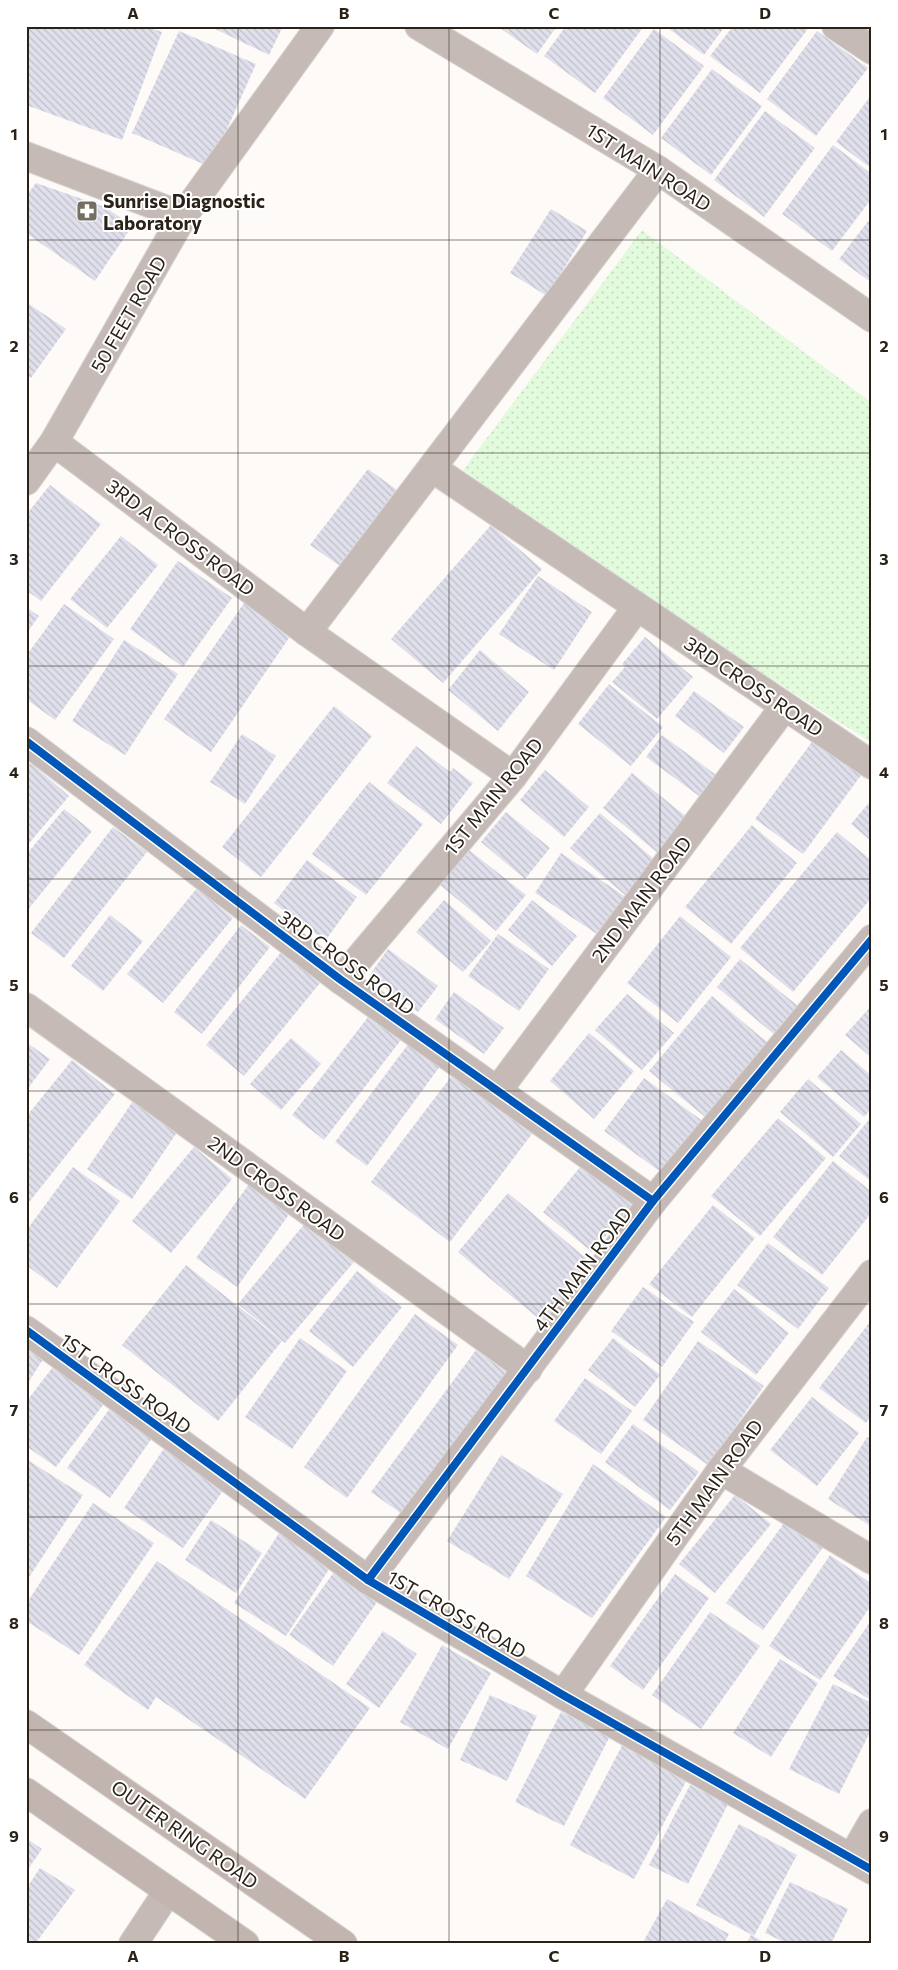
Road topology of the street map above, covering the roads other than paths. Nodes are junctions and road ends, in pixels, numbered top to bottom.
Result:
1 (320, 26) edge
2 (419, 26) edge
3 (836, 26) edge
4 (872, 50) edge
5 (26, 156) edge
6 (658, 170) junction
7 (183, 216) junction
8 (872, 318) edge
9 (54, 442) junction
10 (432, 468) junction
11 (26, 481) edge
12 (638, 606) junction
13 (307, 632) junction
14 (784, 708) junction
15 (26, 742) edge
16 (872, 765) edge
17 (513, 776) junction
18 (872, 940) edge
19 (341, 980) junction
20 (26, 1007) edge
21 (498, 1090) junction
22 (653, 1201) junction
23 (872, 1274) edge
24 (26, 1330) edge
25 (528, 1369) junction
26 (720, 1470) junction
27 (872, 1560) edge
28 (368, 1580) junction
29 (563, 1695) junction
30 (26, 1724) edge
31 (26, 1792) edge
32 (872, 1823) edge
33 (862, 1864) edge
34 (168, 1891) junction
35 (133, 1944) edge
36 (245, 1944) edge
37 (344, 1944) edge

1 - 7 street, 50 FEET ROAD
2 - 6 street, 1ST MAIN ROAD
3 - 4 street
5 - 7 street
6 - 8 street, 1ST MAIN ROAD
6 - 10 street
7 - 9 street, 50 FEET ROAD
9 - 11 street, 50 FEET ROAD
9 - 13 street, 3RD A CROSS ROAD
10 - 12 street, 3RD CROSS ROAD
10 - 13 street
12 - 14 street, 3RD CROSS ROAD
12 - 17 street, 1ST MAIN ROAD
13 - 17 street, 3RD A CROSS ROAD
14 - 16 street, 3RD CROSS ROAD
14 - 21 street, 2ND MAIN ROAD
15 - 19 street, 3RD CROSS ROAD
17 - 19 street, 1ST MAIN ROAD
18 - 22 street, 4TH MAIN ROAD
19 - 21 street, 3RD CROSS ROAD
20 - 25 street, 2ND CROSS ROAD
21 - 22 street, 3RD CROSS ROAD
22 - 25 street, 4TH MAIN ROAD
23 - 26 street, 5TH MAIN ROAD
24 - 28 street, 1ST CROSS ROAD
25 - 28 street, 4TH MAIN ROAD
26 - 27 street
26 - 29 street, 5TH MAIN ROAD
28 - 29 street, 1ST CROSS ROAD
29 - 33 street, 1ST CROSS ROAD
30 - 37 highway, OUTER RING ROAD
31 - 34 highway
32 - 33 street
34 - 35 street
34 - 36 highway

